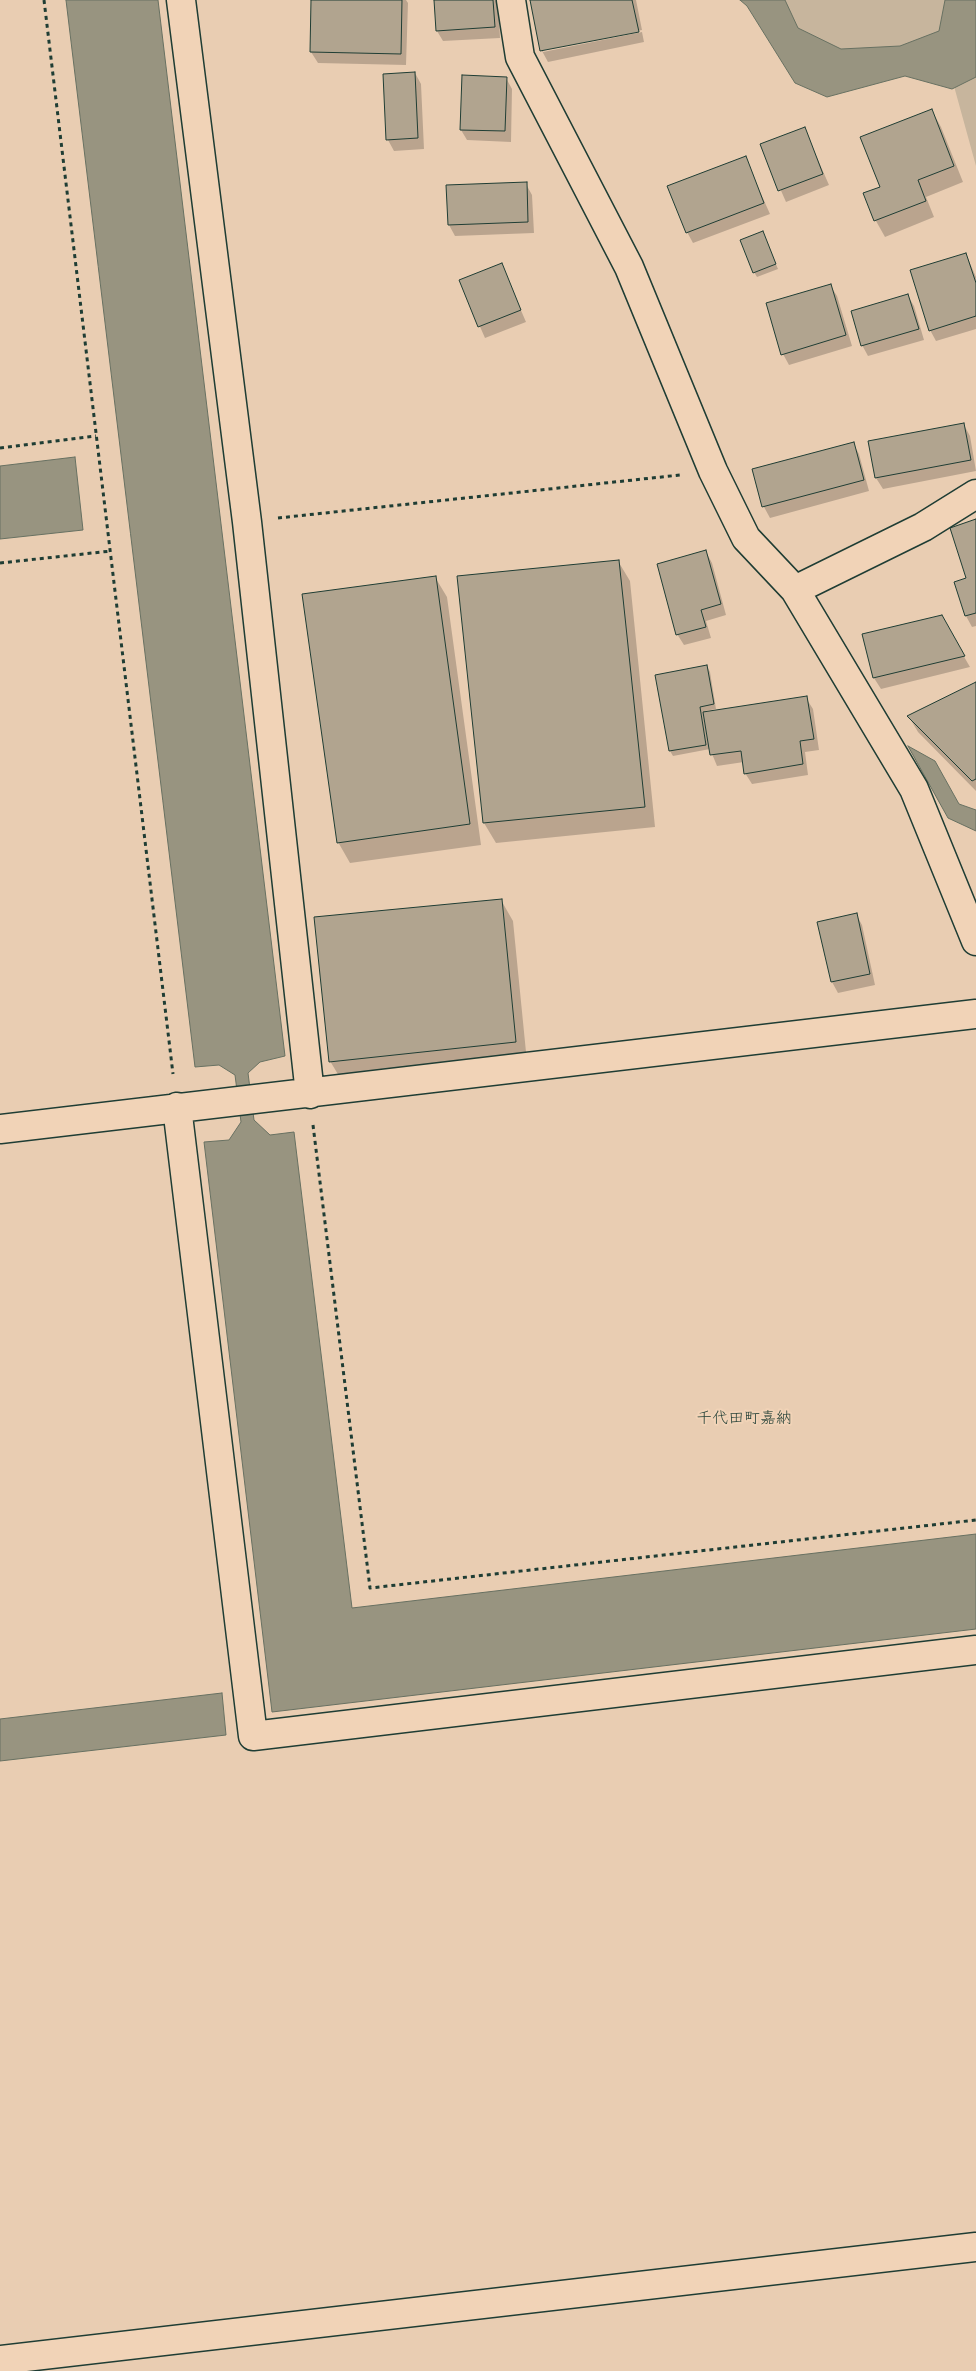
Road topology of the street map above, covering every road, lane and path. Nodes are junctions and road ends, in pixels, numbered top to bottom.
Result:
1 (44, 0) edge
2 (181, 0) edge
3 (511, 0) edge
4 (96, 436) junction
5 (0, 448) edge
6 (712, 471) junction
7 (976, 494) edge
8 (248, 522) junction
9 (110, 551) junction
10 (0, 563) edge
11 (795, 590) junction
12 (976, 941) edge
13 (976, 1014) edge
14 (310, 1094) junction
15 (177, 1107) junction
16 (0, 1129) edge
17 (976, 1520) edge
18 (976, 1650) edge
19 (976, 2247) edge
20 (0, 2360) edge

1 - 4 path
2 - 8 street
3 - 6 street
4 - 5 path
4 - 9 path
6 - 8 path
6 - 11 street
7 - 11 street
8 - 14 street
9 - 10 path
9 - 15 path
11 - 12 street
13 - 14 street
14 - 15 street
14 - 17 path
15 - 16 street
15 - 18 street
19 - 20 street

